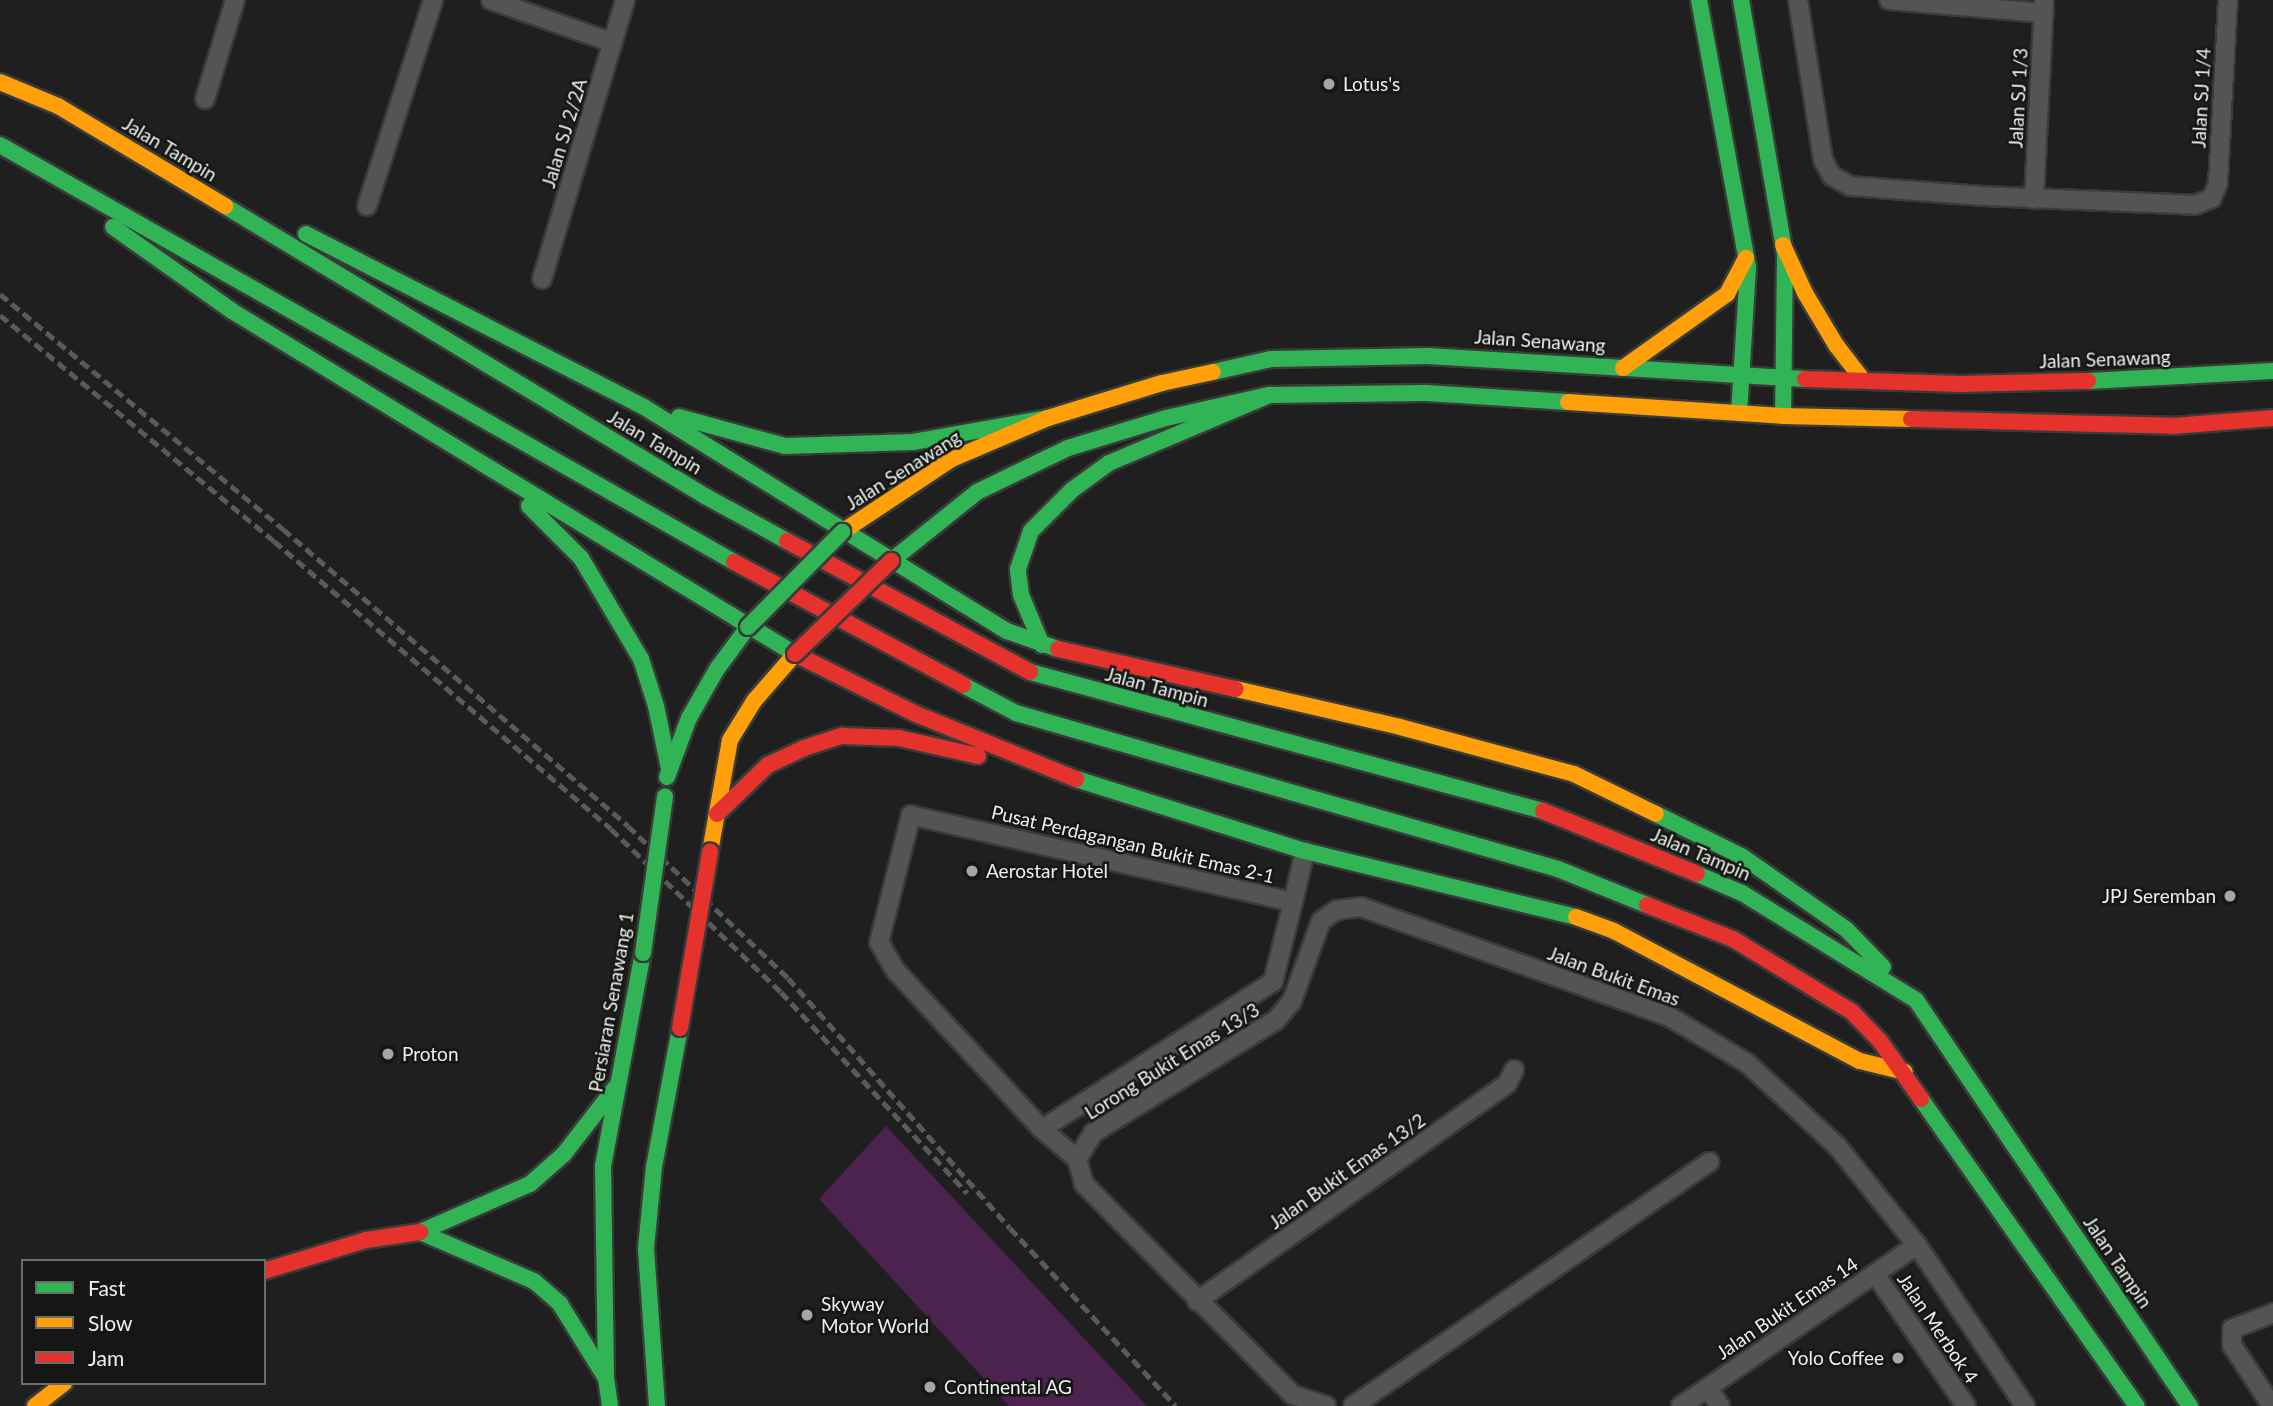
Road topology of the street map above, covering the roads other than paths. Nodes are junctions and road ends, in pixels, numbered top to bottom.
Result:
1 (235, 0) edge
2 (433, 0) edge
3 (491, 0) edge
4 (625, 0) edge
5 (1699, 0) edge
6 (1741, 0) edge
7 (1798, 0) edge
8 (1889, 0) edge
9 (2228, 0) edge
10 (2044, 6) edge
11 (612, 43) junction
12 (0, 82) edge
13 (205, 99) dead end
14 (58, 106) junction
15 (0, 145) edge
16 (0, 154) edge
17 (2034, 199) junction
18 (367, 206) dead end
19 (1783, 245) junction
20 (1746, 258) junction
21 (542, 279) dead end
22 (1623, 368) junction
23 (2273, 371) edge
24 (1743, 375) junction
25 (1783, 378) junction
26 (1863, 380) junction
27 (1269, 395) junction
28 (644, 407) junction
29 (1739, 413) junction
30 (1783, 416) junction
31 (1048, 418) junction
32 (2273, 418) edge
33 (492, 468) junction
34 (842, 532) junction
35 (891, 561) junction
36 (748, 627) junction
37 (1042, 645) junction
38 (795, 654) junction
39 (668, 768) junction
40 (1061, 774) junction
41 (717, 814) junction
42 (1305, 851) junction
43 (1293, 902) junction
44 (1916, 1000) junction
45 (1292, 1001) joint
46 (1514, 1070) dead end
47 (1905, 1072) junction
48 (619, 1083) junction
49 (1042, 1129) junction
50 (1077, 1158) junction
51 (1709, 1162) dead end
52 (420, 1232) junction
53 (1917, 1245) junction
54 (266, 1270) edge
55 (1875, 1274) junction
56 (1197, 1301) junction
57 (2273, 1314) edge
58 (606, 1380) junction
59 (61, 1385) edge
60 (1708, 1388) junction
61 (35, 1406) edge
62 (610, 1406) edge
63 (657, 1406) edge
64 (1326, 1406) edge
65 (1353, 1406) edge
66 (1681, 1406) edge
67 (1720, 1406) edge
68 (1966, 1406) edge
69 (2025, 1406) edge
70 (2137, 1406) edge
71 (2190, 1406) edge
72 (2272, 1406) edge

1 - 13 street
2 - 18 street
3 - 11 street
4 - 11 street, Jalan SJ 2/2A
5 - 20 main road
6 - 19 main road
7 - 17 street
8 - 10 street
9 - 17 street, Jalan SJ 1/4
10 - 17 street, Jalan SJ 1/3
11 - 21 street, Jalan SJ 2/2A
12 - 14 main road, Jalan Tampin
14 - 28 main road
14 - 44 main road, Jalan Tampin
15 - 47 main road
16 - 33 main road
19 - 25 main road
19 - 26 main road
20 - 22 main road
20 - 24 main road
22 - 24 main road, Jalan Senawang
22 - 31 main road, Jalan Senawang
23 - 26 main road, Jalan Senawang
24 - 25 main road, Jalan Senawang
24 - 29 main road
25 - 26 main road, Jalan Senawang
25 - 30 main road
27 - 29 main road
27 - 35 main road
27 - 37 main road
28 - 31 main road
28 - 34 main road
29 - 30 main road
30 - 32 main road
31 - 34 main road, Jalan Senawang
33 - 36 main road
33 - 39 main road
34 - 35 main road
34 - 36 main road, Jalan Senawang, bridge
35 - 37 main road
35 - 38 main road, bridge
36 - 38 main road
36 - 39 main road, Persiaran Senawang 1
37 - 44 main road
38 - 40 main road
38 - 41 main road
39 - 48 main road, Persiaran Senawang 1, bridge
40 - 41 main road
40 - 42 main road
41 - 63 main road, bridge
42 - 43 street, Pusat Perdagangan Bukit Emas 2-1
42 - 47 main road
43 - 49 street
43 - 49 street, Pusat Perdagangan Bukit Emas 2-1
44 - 71 main road, Jalan Tampin
45 - 50 street, Lorong Bukit Emas 13/3
45 - 53 street, Jalan Bukit Emas
46 - 56 street, Jalan Bukit Emas 13/2
47 - 70 main road
48 - 52 main road
48 - 58 main road, Persiaran Senawang 1
49 - 50 street
50 - 56 street
51 - 65 street
52 - 54 main road
52 - 58 main road
53 - 55 street, Jalan Bukit Emas 14
53 - 69 street, Jalan Bukit Emas
55 - 60 street, Jalan Bukit Emas 14
55 - 68 street, Jalan Merbok 4
56 - 64 street
57 - 72 street
58 - 62 main road, Persiaran Senawang 1
59 - 61 main road
60 - 66 street, Jalan Bukit Emas 14
60 - 67 street

